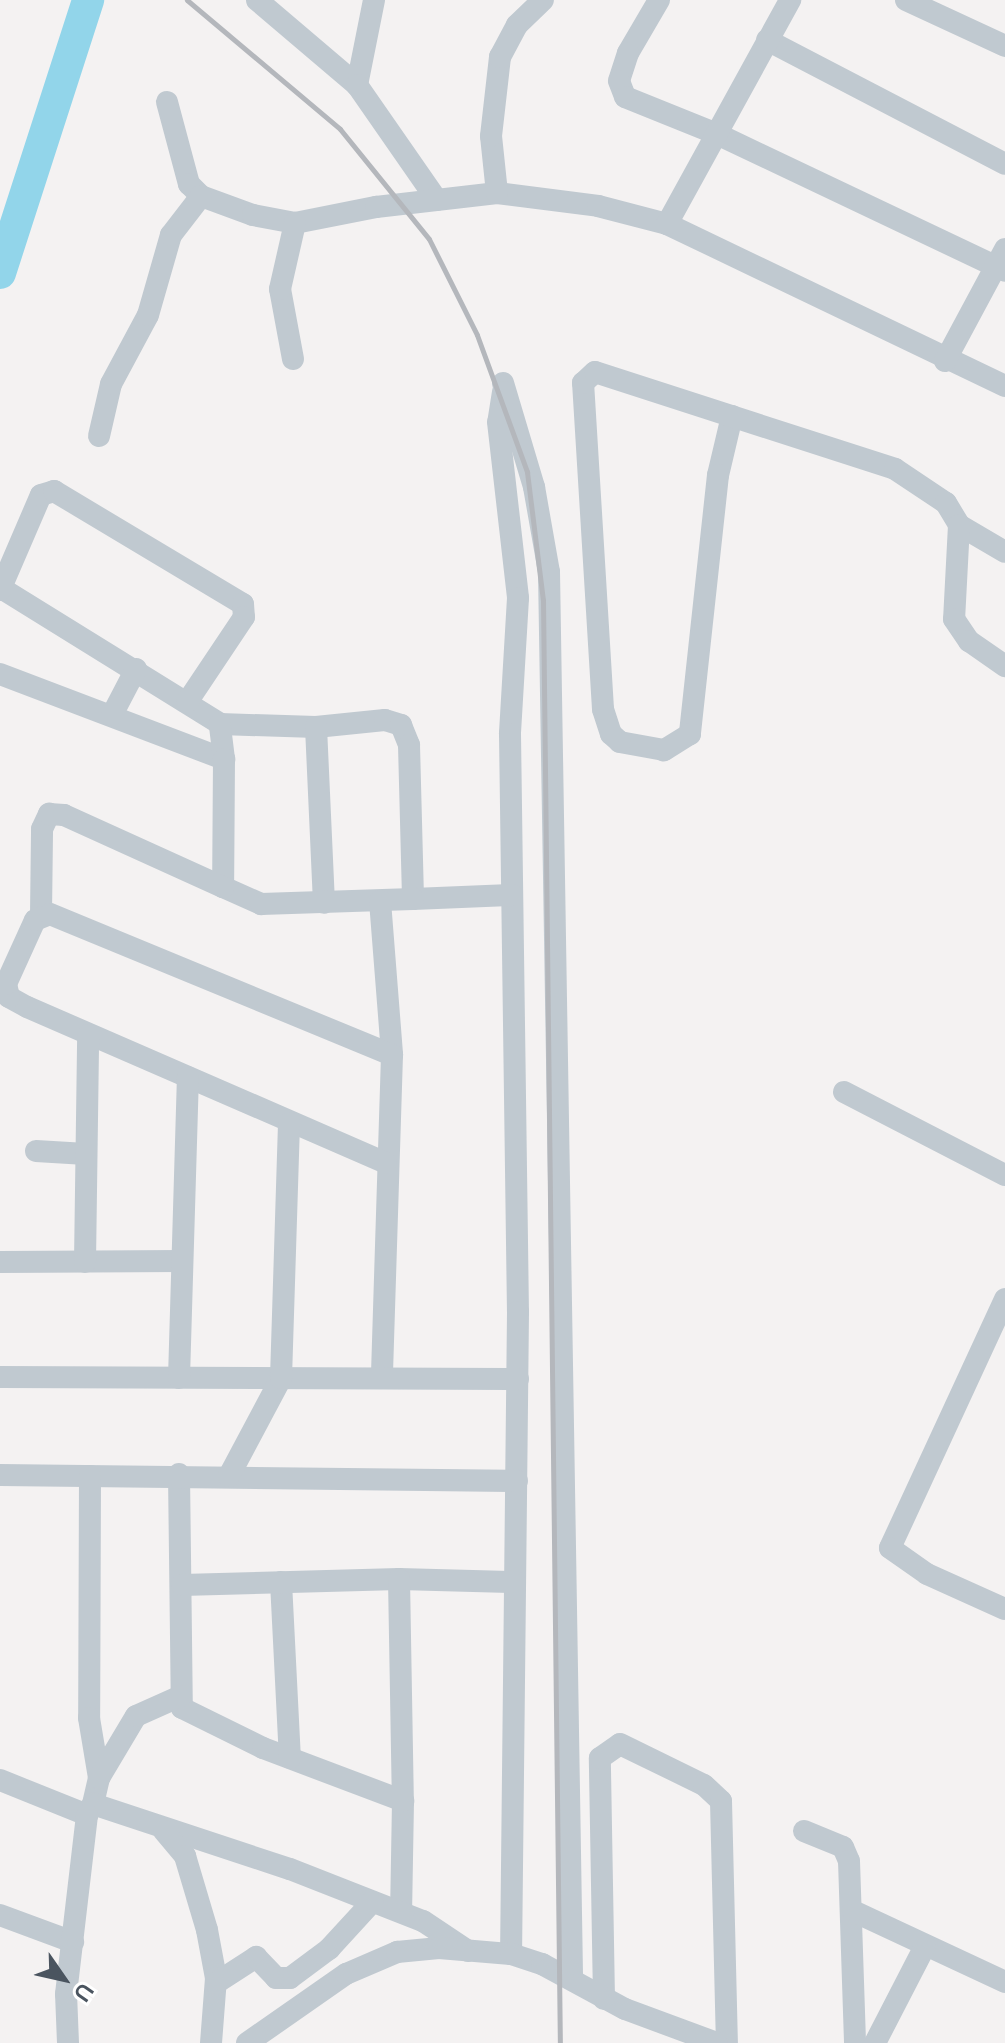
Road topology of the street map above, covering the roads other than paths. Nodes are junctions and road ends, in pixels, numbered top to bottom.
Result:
1 (257, 0) edge
2 (374, 0) edge
3 (543, 0) edge
4 (790, 0) edge
5 (906, 0) edge
6 (652, 2) edge
7 (767, 40) junction
8 (1003, 41) edge
9 (357, 85) junction
10 (167, 102) dead end
11 (717, 134) junction
12 (1005, 164) edge
13 (497, 193) junction
14 (201, 196) junction
15 (437, 200) junction
16 (295, 223) junction
17 (667, 224) junction
18 (1002, 262) edge
19 (293, 359) dead end
20 (945, 361) junction
21 (1005, 386) edge
22 (732, 416) junction
23 (99, 436) dead end
24 (959, 525) junction
25 (1005, 552) edge
26 (0, 589) edge
27 (1005, 666) edge
28 (136, 669) junction
29 (0, 674) edge
30 (187, 702) junction
31 (112, 715) junction
32 (220, 724) junction
33 (316, 727) junction
34 (224, 759) junction
35 (223, 887) junction
36 (512, 895) junction
37 (413, 899) junction
38 (380, 901) junction
39 (324, 903) junction
40 (41, 915) junction
41 (88, 1035) junction
42 (392, 1055) junction
43 (188, 1077) junction
44 (844, 1092) dead end
45 (289, 1123) junction
46 (36, 1151) dead end
47 (86, 1154) junction
48 (386, 1163) junction
49 (1005, 1175) edge
50 (182, 1261) junction
51 (0, 1262) edge
52 (85, 1262) junction
53 (1005, 1299) edge
54 (0, 1377) edge
55 (179, 1378) junction
56 (281, 1378) junction
57 (382, 1378) junction
58 (518, 1379) junction
59 (179, 1474) junction
60 (0, 1475) edge
61 (90, 1476) junction
62 (229, 1476) junction
63 (517, 1481) junction
64 (399, 1579) junction
65 (281, 1582) junction
66 (515, 1582) junction
67 (182, 1585) junction
68 (1005, 1609) edge
69 (181, 1696) junction
70 (290, 1758) junction
71 (99, 1778) junction
72 (0, 1780) edge
73 (403, 1801) junction
74 (90, 1810) junction
75 (161, 1827) junction
76 (804, 1831) dead end
77 (372, 1902) junction
78 (853, 1911) junction
79 (401, 1912) junction
80 (0, 1915) edge
81 (73, 1942) junction
82 (925, 1946) junction
83 (468, 1951) junction
84 (511, 1954) junction
85 (572, 1978) junction
86 (1005, 1982) edge
87 (216, 1983) junction
88 (604, 1999) junction
89 (68, 2043) edge
90 (211, 2043) edge
91 (247, 2043) edge
92 (717, 2043) edge
93 (727, 2043) edge
94 (855, 2043) edge
95 (875, 2043) edge

1 - 9 street
2 - 9 street
3 - 13 street
4 - 7 street
5 - 8 street
6 - 11 street
7 - 11 street
7 - 12 street
9 - 15 street
10 - 14 street
11 - 17 street
11 - 18 street
13 - 15 street
13 - 17 street
14 - 16 street
14 - 23 street
15 - 16 street
16 - 19 street
17 - 20 street
18 - 20 street
20 - 21 street
22 - 22 street
22 - 24 street
24 - 25 street
24 - 27 street
26 - 28 street
26 - 30 street
28 - 30 street
28 - 31 street
29 - 31 street
30 - 32 street
31 - 34 street
32 - 33 street
32 - 34 street
33 - 37 street
33 - 39 street
34 - 35 street
35 - 39 street
35 - 40 street
36 - 37 street
36 - 58 street
36 - 85 street
37 - 38 street
38 - 39 street
38 - 42 street
40 - 41 street
40 - 42 street
41 - 43 street
41 - 47 street
42 - 48 street
43 - 45 street
43 - 50 street
44 - 49 street
45 - 48 street
45 - 56 street
46 - 47 street
47 - 52 street
48 - 57 street
50 - 52 street
50 - 55 street
51 - 52 street
53 - 68 street
54 - 55 street
55 - 56 street
56 - 57 street
56 - 62 street
57 - 58 street
58 - 63 street
59 - 61 street
59 - 62 street
59 - 67 street
60 - 61 street
61 - 71 street
62 - 63 street
63 - 66 street
64 - 65 street
64 - 66 street
64 - 73 street
65 - 67 street
65 - 70 street
66 - 84 street
67 - 69 street
69 - 70 street
69 - 71 street
70 - 73 street
71 - 74 street
72 - 74 street
73 - 79 street
74 - 75 street
74 - 81 street
75 - 77 street
75 - 87 street
76 - 78 street
77 - 79 street
77 - 87 street
78 - 82 street
78 - 94 street
79 - 83 street
80 - 81 street
81 - 89 street
82 - 86 street
82 - 95 street
83 - 84 street
83 - 91 street
84 - 85 street
85 - 88 street
87 - 90 street
88 - 92 street
88 - 93 street

